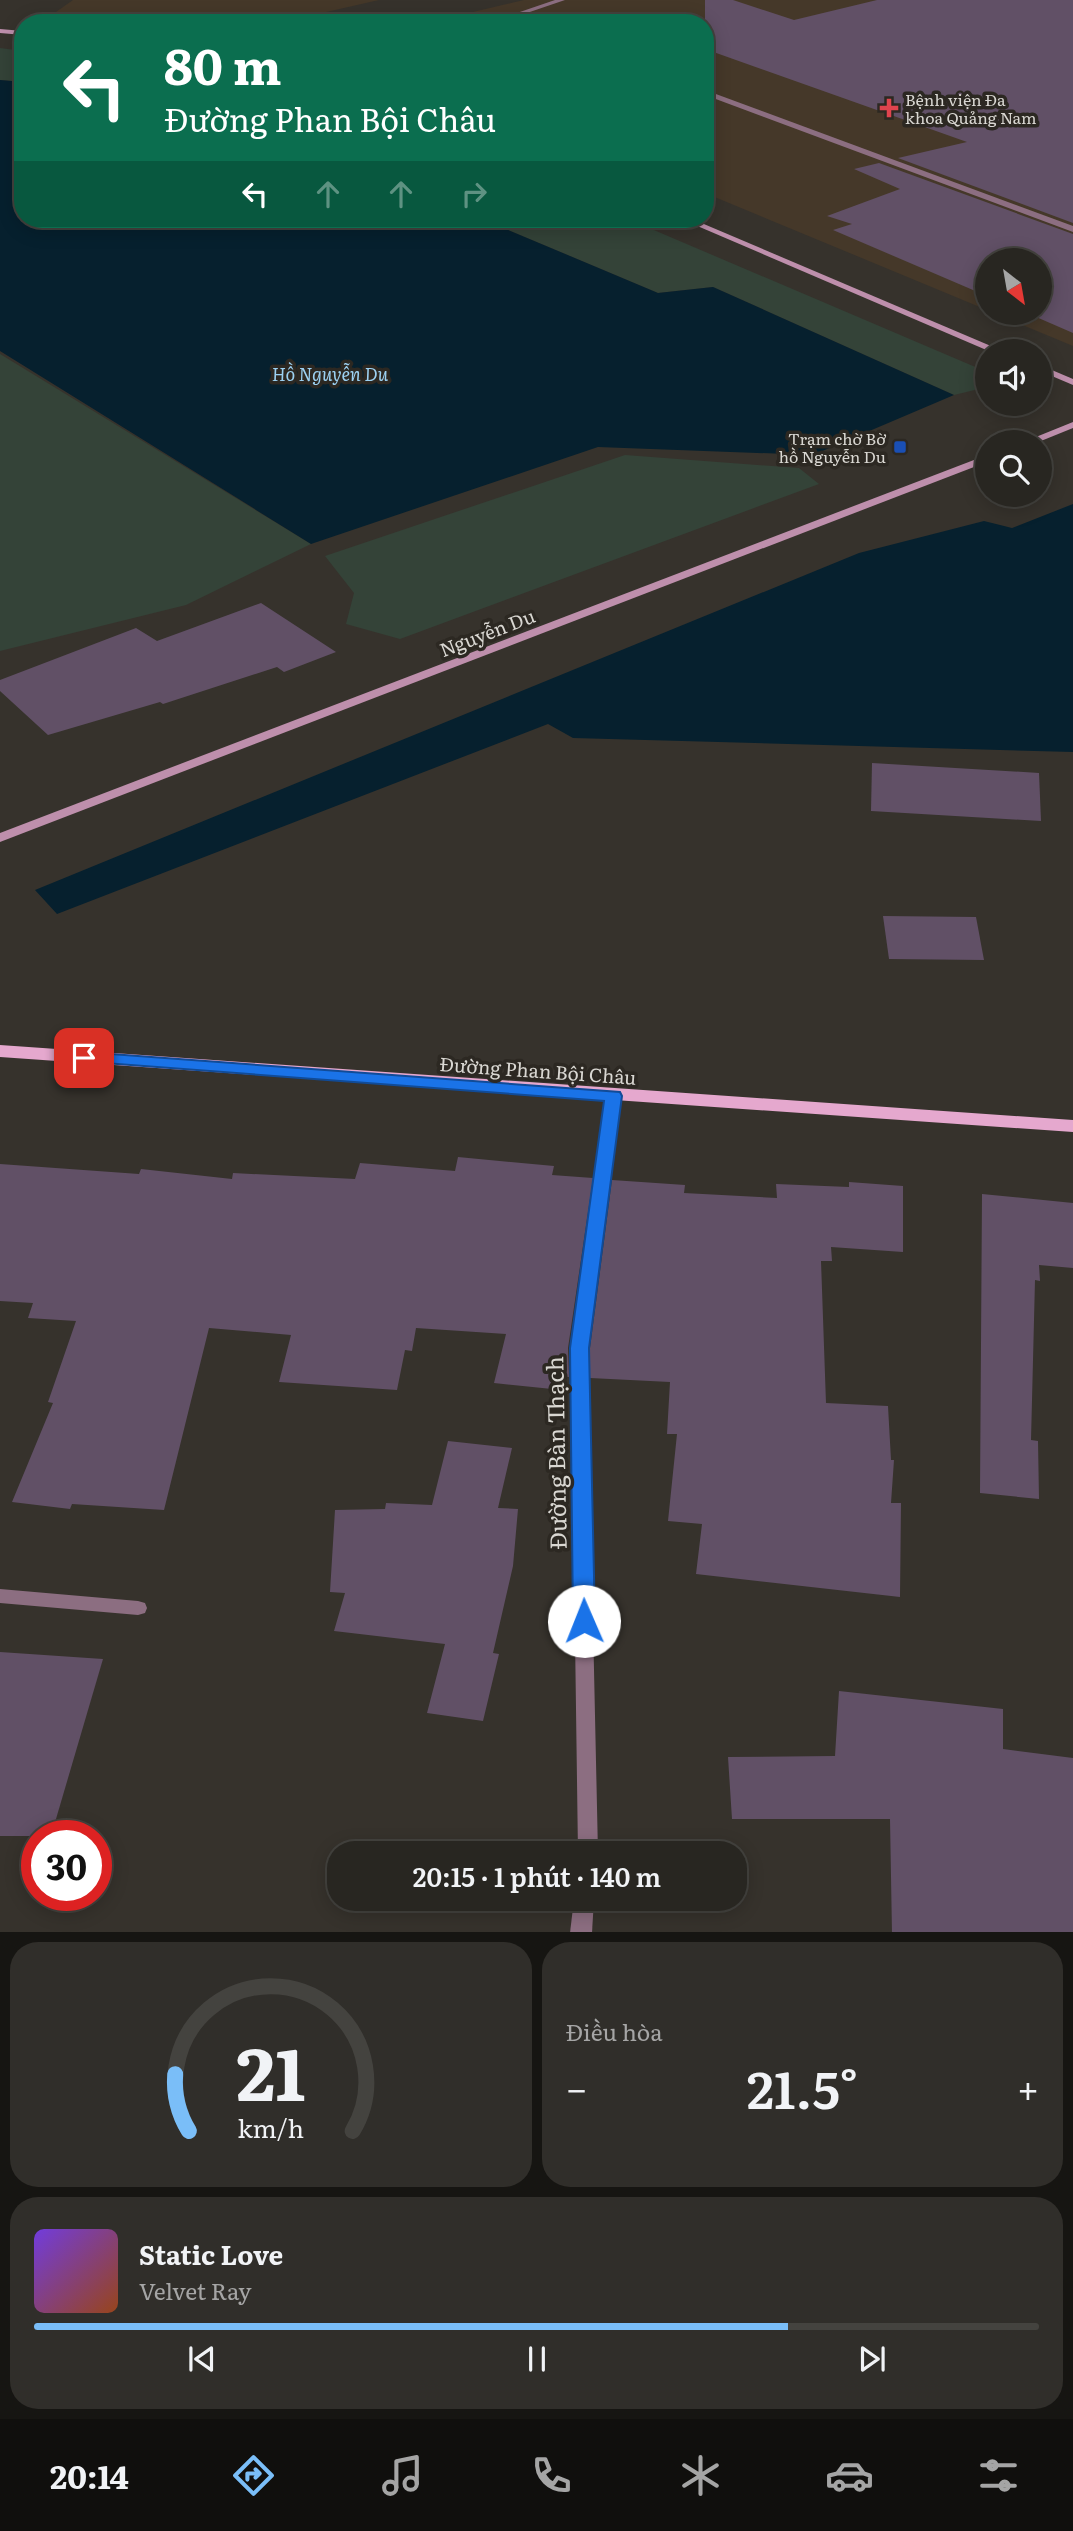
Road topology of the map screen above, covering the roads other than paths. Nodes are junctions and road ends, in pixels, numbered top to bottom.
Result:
1 (562, 0) edge
2 (517, 14) edge
3 (714, 95) edge
4 (706, 228) edge
5 (1073, 229) edge
6 (975, 341) edge
7 (1052, 373) edge
8 (1073, 382) edge
9 (1073, 425) edge
10 (1052, 433) edge
11 (975, 463) edge
12 (0, 838) edge
13 (0, 1051) edge
14 (614, 1096) junction
15 (1073, 1126) edge
16 (0, 1596) edge
17 (138, 1608) dead end
18 (588, 1841) edge
19 (583, 1911) edge
20 (581, 1932) edge

1 - 2 street
3 - 5 street
4 - 6 street
7 - 8 street
9 - 10 street
11 - 12 street, Nguyễn Du
13 - 14 main road, Đường Phan Bội Châu
14 - 15 main road, Đường Phan Bội Châu
14 - 18 street, Đường Bàn Thạch
16 - 17 street
19 - 20 street

